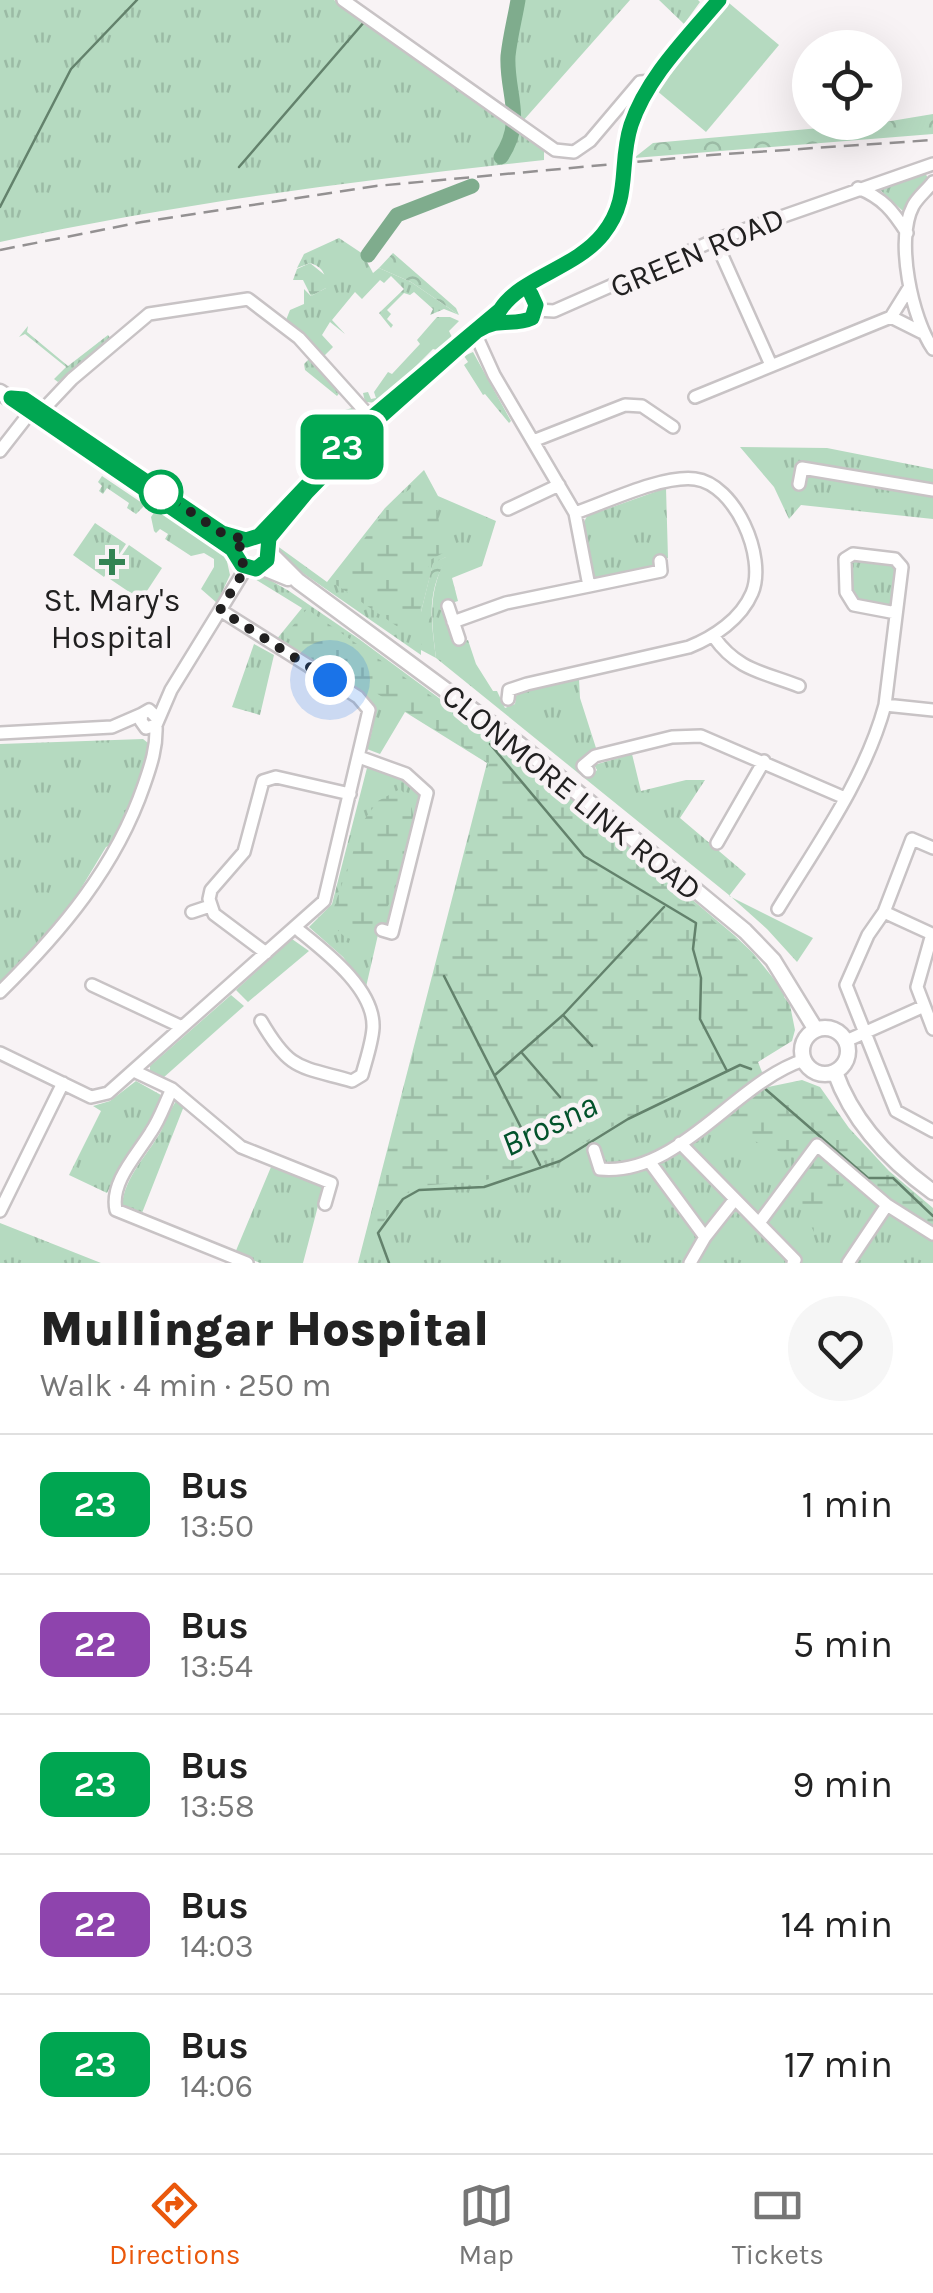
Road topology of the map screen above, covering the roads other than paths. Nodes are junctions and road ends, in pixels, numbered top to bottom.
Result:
1 (343, 0) edge
2 (719, 0) edge
3 (653, 81) junction
4 (933, 164) edge
5 (933, 182) edge
6 (858, 188) junction
7 (907, 233) junction
8 (715, 240) junction
9 (909, 288) junction
10 (526, 292) junction
11 (507, 298) junction
12 (536, 310) junction
13 (890, 317) junction
14 (515, 320) junction
15 (921, 332) junction
16 (475, 333) junction
17 (933, 349) edge
18 (448, 356) junction
19 (771, 365) junction
20 (426, 369) junction
21 (6, 395) edge
22 (695, 398) dead end
23 (396, 403) junction
24 (37, 412) junction
25 (370, 418) junction
26 (672, 427) dead end
27 (533, 442) junction
28 (1, 447) edge
29 (799, 484) dead end
30 (559, 485) junction
31 (933, 490) edge
32 (508, 509) dead end
33 (575, 513) junction
34 (248, 540) junction
35 (268, 550) junction
36 (660, 561) dead end
37 (249, 565) junction
38 (298, 582) junction
39 (589, 586) junction
40 (448, 606) dead end
41 (220, 610) junction
42 (896, 613) junction
43 (454, 622) junction
44 (714, 637) junction
45 (459, 639) dead end
46 (800, 686) dead end
47 (508, 699) dead end
48 (885, 706) junction
49 (933, 710) edge
50 (149, 720) junction
51 (0, 732) edge
52 (360, 757) junction
53 (764, 761) junction
54 (588, 771) dead end
55 (350, 794) junction
56 (846, 798) junction
57 (716, 843) dead end
58 (933, 848) edge
59 (210, 906) junction
60 (778, 909) dead end
61 (192, 912) dead end
62 (884, 912) junction
63 (296, 928) junction
64 (382, 930) dead end
65 (933, 933) edge
66 (266, 953) junction
67 (92, 985) dead end
68 (0, 992) edge
69 (922, 1007) junction
70 (261, 1022) dead end
71 (182, 1027) junction
72 (933, 1029) edge
73 (816, 1030) junction
74 (855, 1038) junction
75 (0, 1053) edge
76 (804, 1060) junction
77 (136, 1072) junction
78 (836, 1072) junction
79 (63, 1083) junction
80 (172, 1089) junction
81 (933, 1131) edge
82 (680, 1143) junction
83 (594, 1150) dead end
84 (649, 1161) junction
85 (933, 1192) edge
86 (735, 1200) junction
87 (325, 1204) dead end
88 (887, 1206) junction
89 (0, 1211) edge
90 (758, 1223) junction
91 (933, 1234) edge
92 (706, 1237) junction
93 (796, 1262) edge
94 (247, 1263) edge
95 (690, 1263) edge
96 (848, 1263) edge

1 - 3 street
2 - 3 street
3 - 10 street, bridge
4 - 6 street, GREEN ROAD
5 - 7 street
6 - 7 street
6 - 8 street, GREEN ROAD
7 - 9 street
8 - 12 street, GREEN ROAD
8 - 19 street
9 - 13 street
9 - 15 street
10 - 11 street
10 - 12 street
11 - 14 street
11 - 20 street
12 - 14 street
13 - 15 street
13 - 19 street
14 - 16 street
15 - 17 street
16 - 18 street
16 - 27 street
18 - 20 street
18 - 23 street
19 - 22 street
20 - 25 street
21 - 24 main road
23 - 25 street
23 - 35 street
24 - 25 street
24 - 28 street
24 - 34 main road
24 - 37 main road, CLONMORE LINK ROAD
25 - 34 street
26 - 27 street
27 - 30 street
29 - 31 street
30 - 32 street
30 - 33 street
33 - 39 street
33 - 44 street
34 - 35 main road
34 - 37 main road
35 - 37 main road
35 - 38 main road, CLONMORE LINK ROAD
36 - 39 street
37 - 38 main road, CLONMORE LINK ROAD
37 - 41 street
38 - 73 main road, CLONMORE LINK ROAD
39 - 43 street
40 - 43 street
41 - 50 street
41 - 52 street
42 - 42 street
42 - 48 street
43 - 45 street
44 - 46 street
44 - 47 street
48 - 49 street
48 - 56 street
50 - 51 street
50 - 68 street
52 - 55 street
52 - 64 street
53 - 54 street
53 - 56 street
53 - 57 street
55 - 59 street
55 - 63 street
56 - 60 street
58 - 62 street
59 - 61 street
59 - 66 street
62 - 65 street
62 - 74 street
63 - 66 street
63 - 70 street
65 - 69 street
66 - 71 street
67 - 71 street
69 - 72 street
69 - 74 street
71 - 77 street
73 - 74 main road
73 - 76 main road
74 - 78 main road
74 - 81 street
75 - 79 street
76 - 78 main road
76 - 82 street
77 - 79 street
77 - 80 street
78 - 85 main road
79 - 89 street
80 - 87 street
80 - 94 street
82 - 84 street
82 - 86 street
83 - 84 street
84 - 92 street
86 - 90 street
86 - 92 street
88 - 90 street
88 - 91 street
88 - 96 street
90 - 93 street
92 - 95 street

